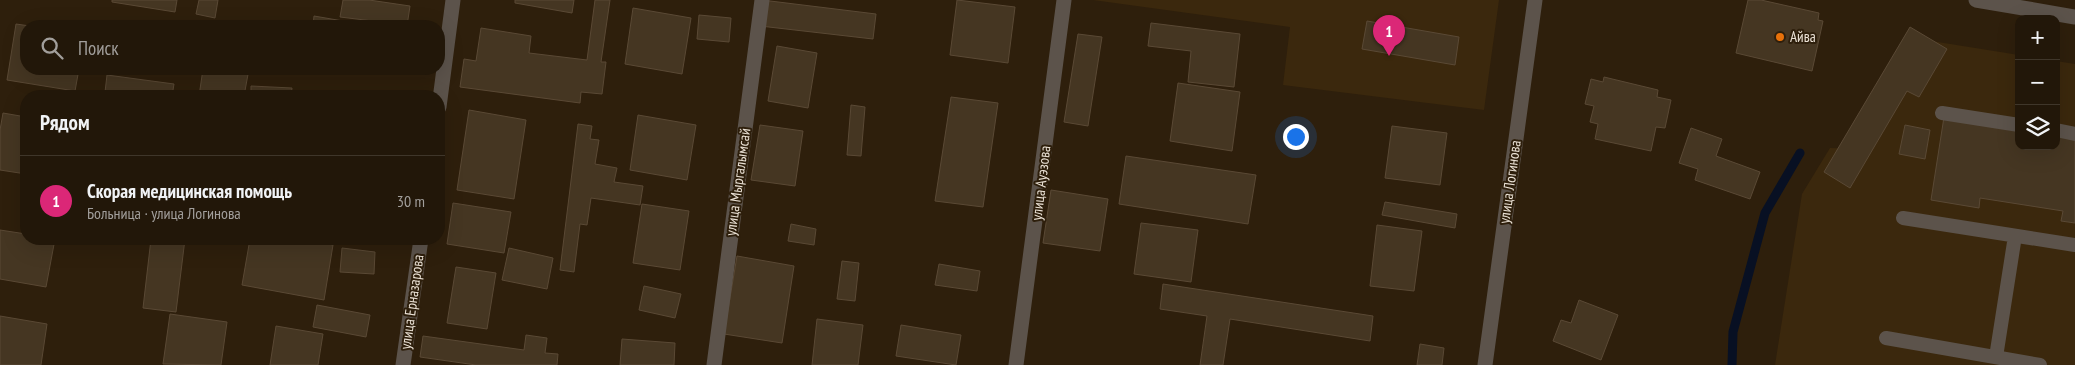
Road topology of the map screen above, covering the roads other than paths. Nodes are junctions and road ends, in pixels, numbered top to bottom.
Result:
1 (454, 0) edge
2 (762, 0) edge
3 (1064, 0) edge
4 (1535, 0) edge
5 (1976, 0) edge
6 (2052, 15) edge
7 (2060, 16) edge
8 (2075, 17) edge
9 (445, 64) edge
10 (443, 75) edge
11 (441, 90) edge
12 (1942, 113) dead end
13 (2015, 124) edge
14 (2060, 131) edge
15 (2075, 134) edge
16 (1903, 218) dead end
17 (2015, 236) junction
18 (420, 245) edge
19 (2075, 245) edge
20 (1886, 338) dead end
21 (1996, 357) junction
22 (403, 365) edge
23 (714, 365) edge
24 (1016, 365) edge
25 (1484, 365) edge
26 (2040, 365) edge

1 - 9 street
2 - 23 street, улица Мыргалымсай
3 - 24 street, улица Ауэзова
4 - 25 street, улица Логинова
5 - 6 street
7 - 8 street
10 - 11 street
12 - 13 lane
14 - 15 lane
16 - 17 lane
17 - 19 lane
17 - 21 lane
18 - 22 street, улица Ерназарова
20 - 21 lane
21 - 26 lane

